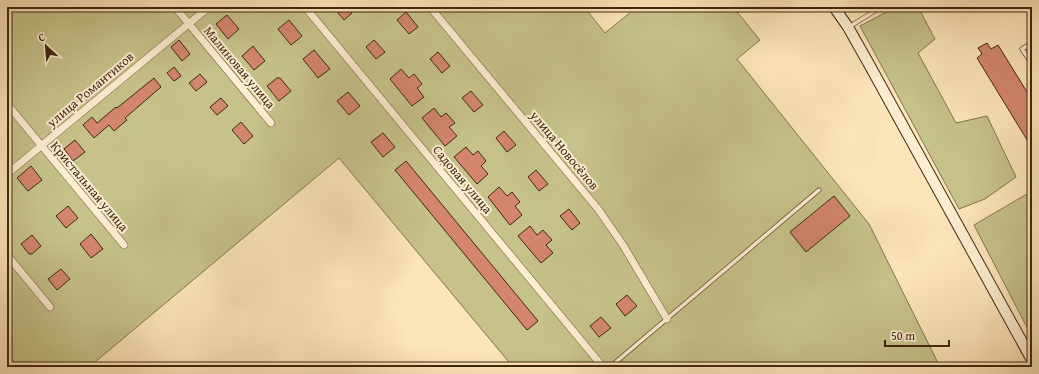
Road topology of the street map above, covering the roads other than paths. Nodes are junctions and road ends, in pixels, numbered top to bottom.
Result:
1 (175, 7) edge
2 (209, 7) edge
3 (305, 7) edge
4 (430, 7) edge
5 (834, 7) edge
6 (881, 7) edge
7 (189, 24) junction
8 (848, 27) junction
9 (1032, 43) edge
10 (1032, 64) edge
11 (7, 104) edge
12 (271, 123) dead end
13 (41, 145) junction
14 (7, 174) edge
15 (819, 190) dead end
16 (124, 245) dead end
17 (7, 255) edge
18 (50, 307) dead end
19 (667, 319) junction
20 (1032, 360) edge
21 (603, 367) edge
22 (610, 367) edge

1 - 7 street, Малиновая улица
2 - 7 street, улица Романтиков
3 - 21 street, Садовая улица
4 - 19 street, улица Новосёлов
5 - 8 main road
6 - 8 lane
7 - 12 street, Малиновая улица
7 - 13 street, улица Романтиков
8 - 20 main road
9 - 10 lane
11 - 13 street, Кристальная улица
13 - 14 street, улица Романтиков
13 - 16 street, Кристальная улица
15 - 19 lane
17 - 18 street
19 - 22 lane

